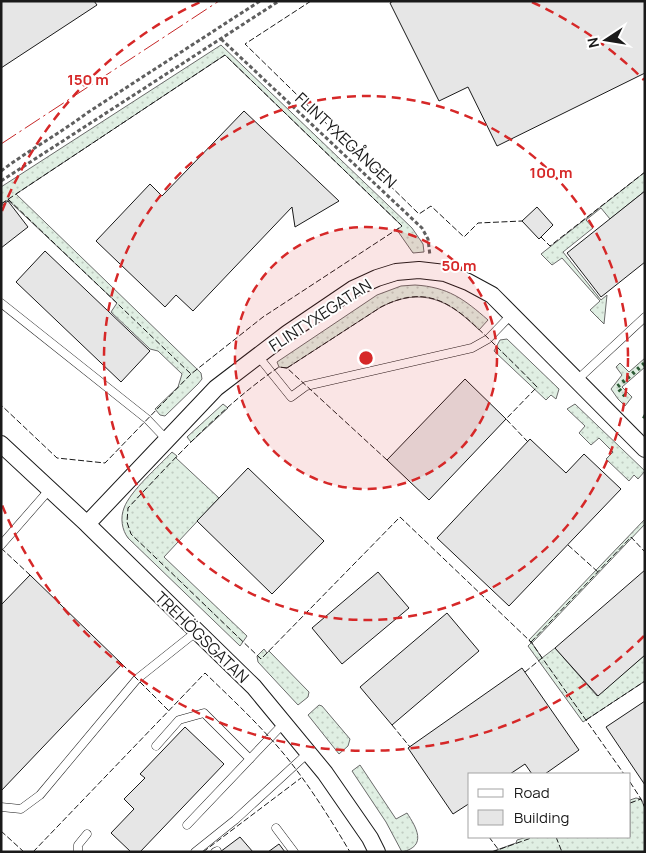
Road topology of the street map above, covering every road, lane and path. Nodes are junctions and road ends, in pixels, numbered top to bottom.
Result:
1 (260, 1) edge
2 (280, 1) edge
3 (221, 39) junction
4 (1, 171) edge
5 (1, 181) edge
6 (431, 271) junction
7 (1, 303) edge
8 (511, 315) junction
9 (645, 318) edge
10 (258, 356) junction
11 (576, 381) junction
12 (167, 440) junction
13 (1, 444) edge
14 (645, 448) edge
15 (50, 489) junction
16 (87, 524) junction
17 (1, 545) edge
18 (196, 632) junction
19 (284, 723) junction
20 (156, 746) dead end
21 (308, 753) junction
22 (250, 759) junction
23 (1, 807) edge
24 (187, 825) dead end
25 (276, 828) dead end
26 (87, 834) dead end
27 (78, 852) edge
28 (195, 852) edge
29 (294, 852) edge
30 (376, 852) edge

1 - 4 path
2 - 3 path
3 - 5 path
3 - 6 path, FLINTYXEGÅNGEN
6 - 8 street, FLINTYXEGATAN
6 - 10 street, FLINTYXEGATAN
7 - 12 lane
8 - 10 lane
8 - 11 street, FLINTYXEGATAN
9 - 11 lane
10 - 12 street, FLINTYXEGATAN
11 - 14 street, FLINTYXEGATAN
12 - 16 street, FLINTYXEGATAN
13 - 15 street, TREHÖGSGATAN
15 - 16 street, TREHÖGSGATAN
15 - 17 lane
16 - 18 street, TREHÖGSGATAN
18 - 19 street, TREHÖGSGATAN
18 - 23 lane
19 - 21 street, TREHÖGSGATAN
19 - 22 lane
20 - 22 lane
21 - 28 lane
21 - 30 street, TREHÖGSGATAN
22 - 24 lane
25 - 29 lane
26 - 27 lane

